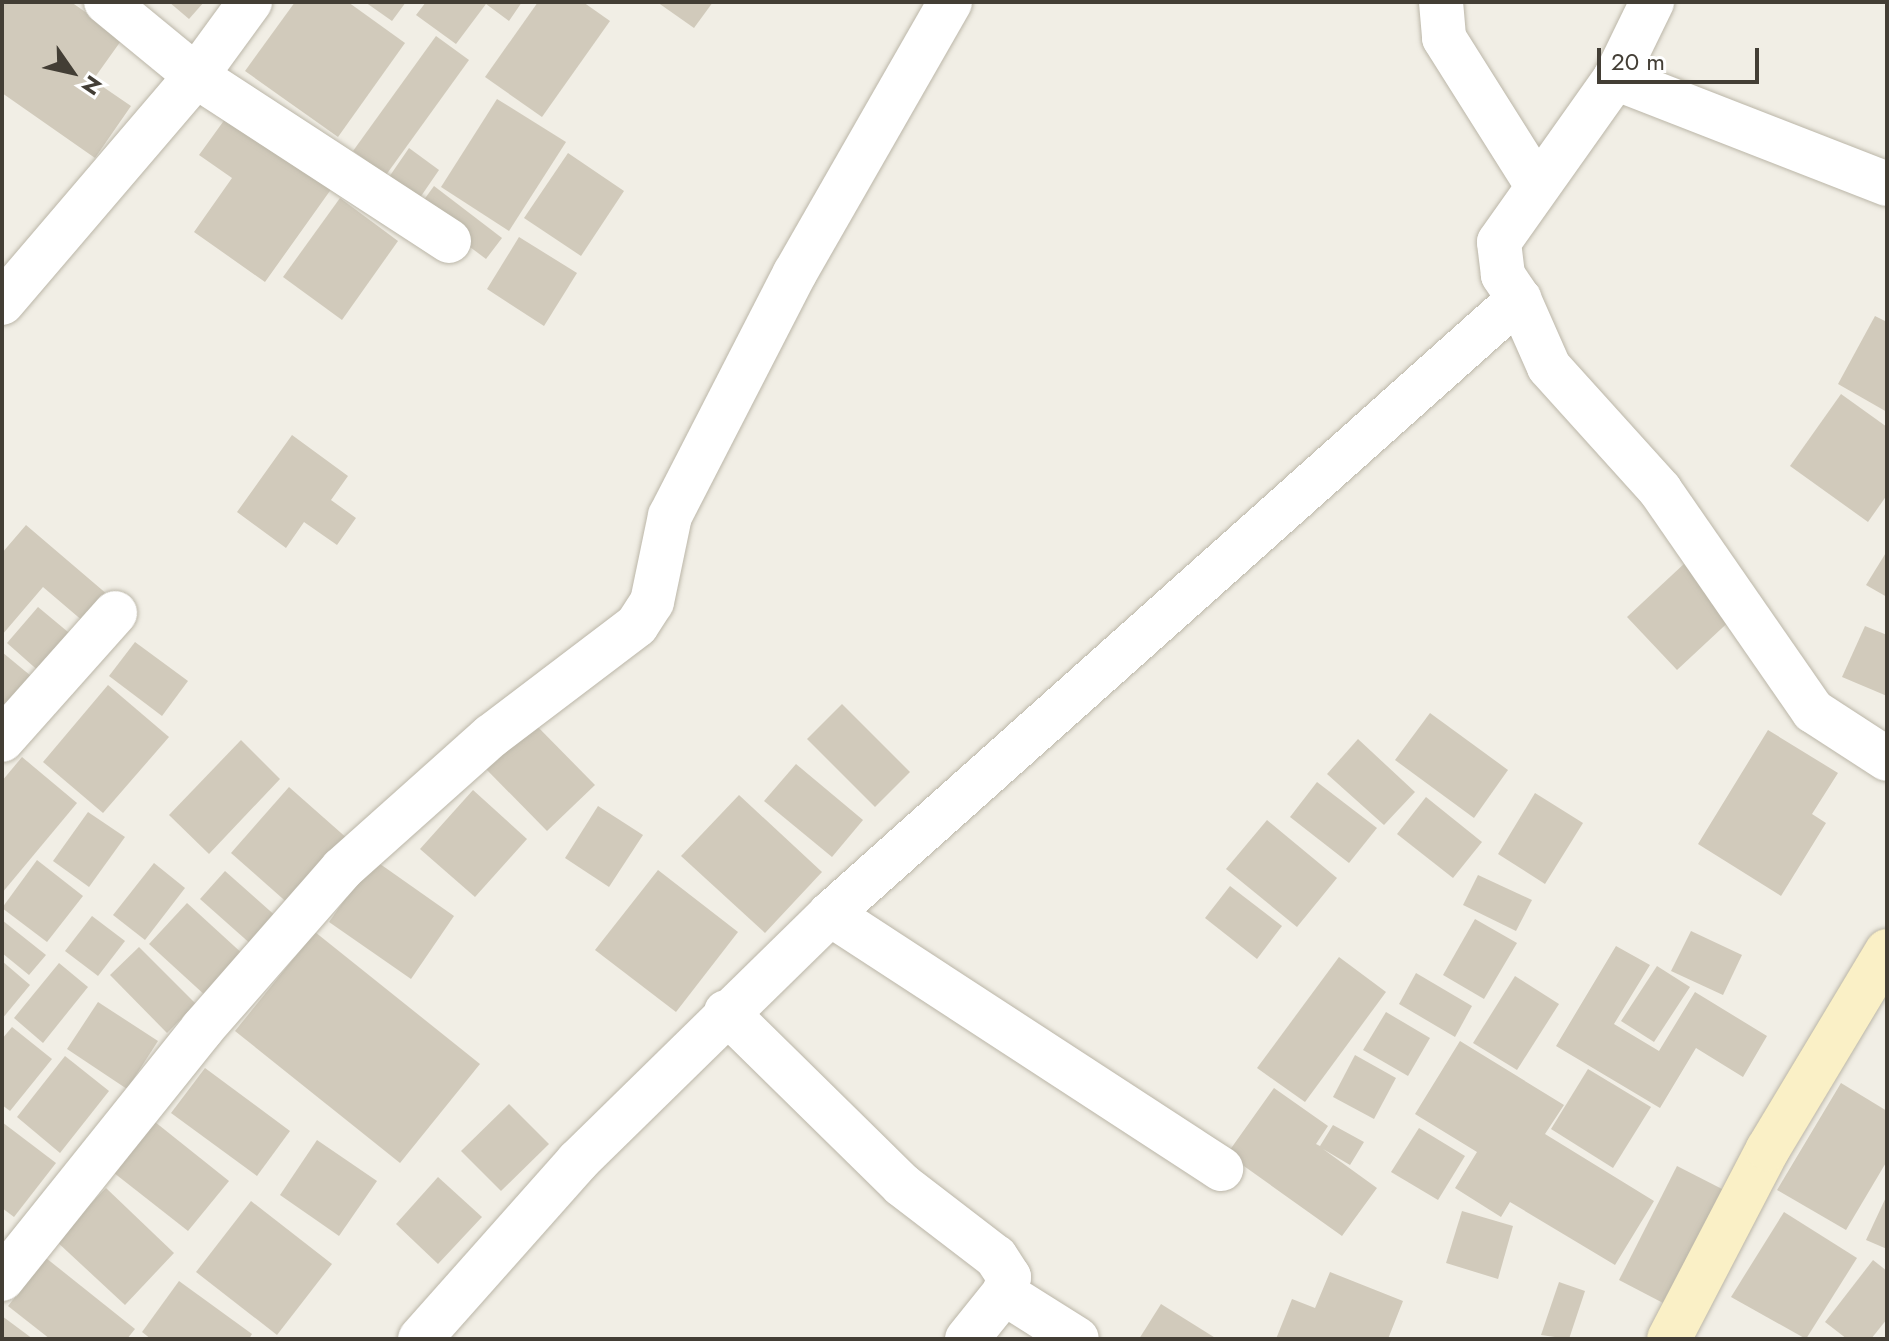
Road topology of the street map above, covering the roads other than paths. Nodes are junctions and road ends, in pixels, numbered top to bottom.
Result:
1 (106, 2) edge
2 (250, 2) edge
3 (950, 2) edge
4 (1441, 2) edge
5 (1652, 2) edge
6 (196, 76) junction
7 (1615, 78) junction
8 (1536, 184) junction
9 (1887, 184) edge
10 (449, 241) dead end
11 (1519, 299) junction
12 (2, 303) edge
13 (115, 613) dead end
14 (2, 740) edge
15 (1887, 759) edge
16 (830, 914) junction
17 (1887, 951) edge
18 (726, 1012) junction
19 (1221, 1169) dead end
20 (2, 1279) edge
21 (1004, 1293) junction
22 (420, 1339) edge
23 (967, 1339) edge
24 (1077, 1339) edge
25 (1669, 1339) edge

1 - 6 street
2 - 6 street
3 - 20 street
4 - 8 street
5 - 7 street
6 - 10 street
6 - 12 street
7 - 8 street
7 - 9 street
8 - 11 street
11 - 15 street
11 - 16 street
13 - 14 street
16 - 18 street
16 - 19 street
17 - 25 street
18 - 21 street
18 - 22 street
21 - 23 street
21 - 24 street

